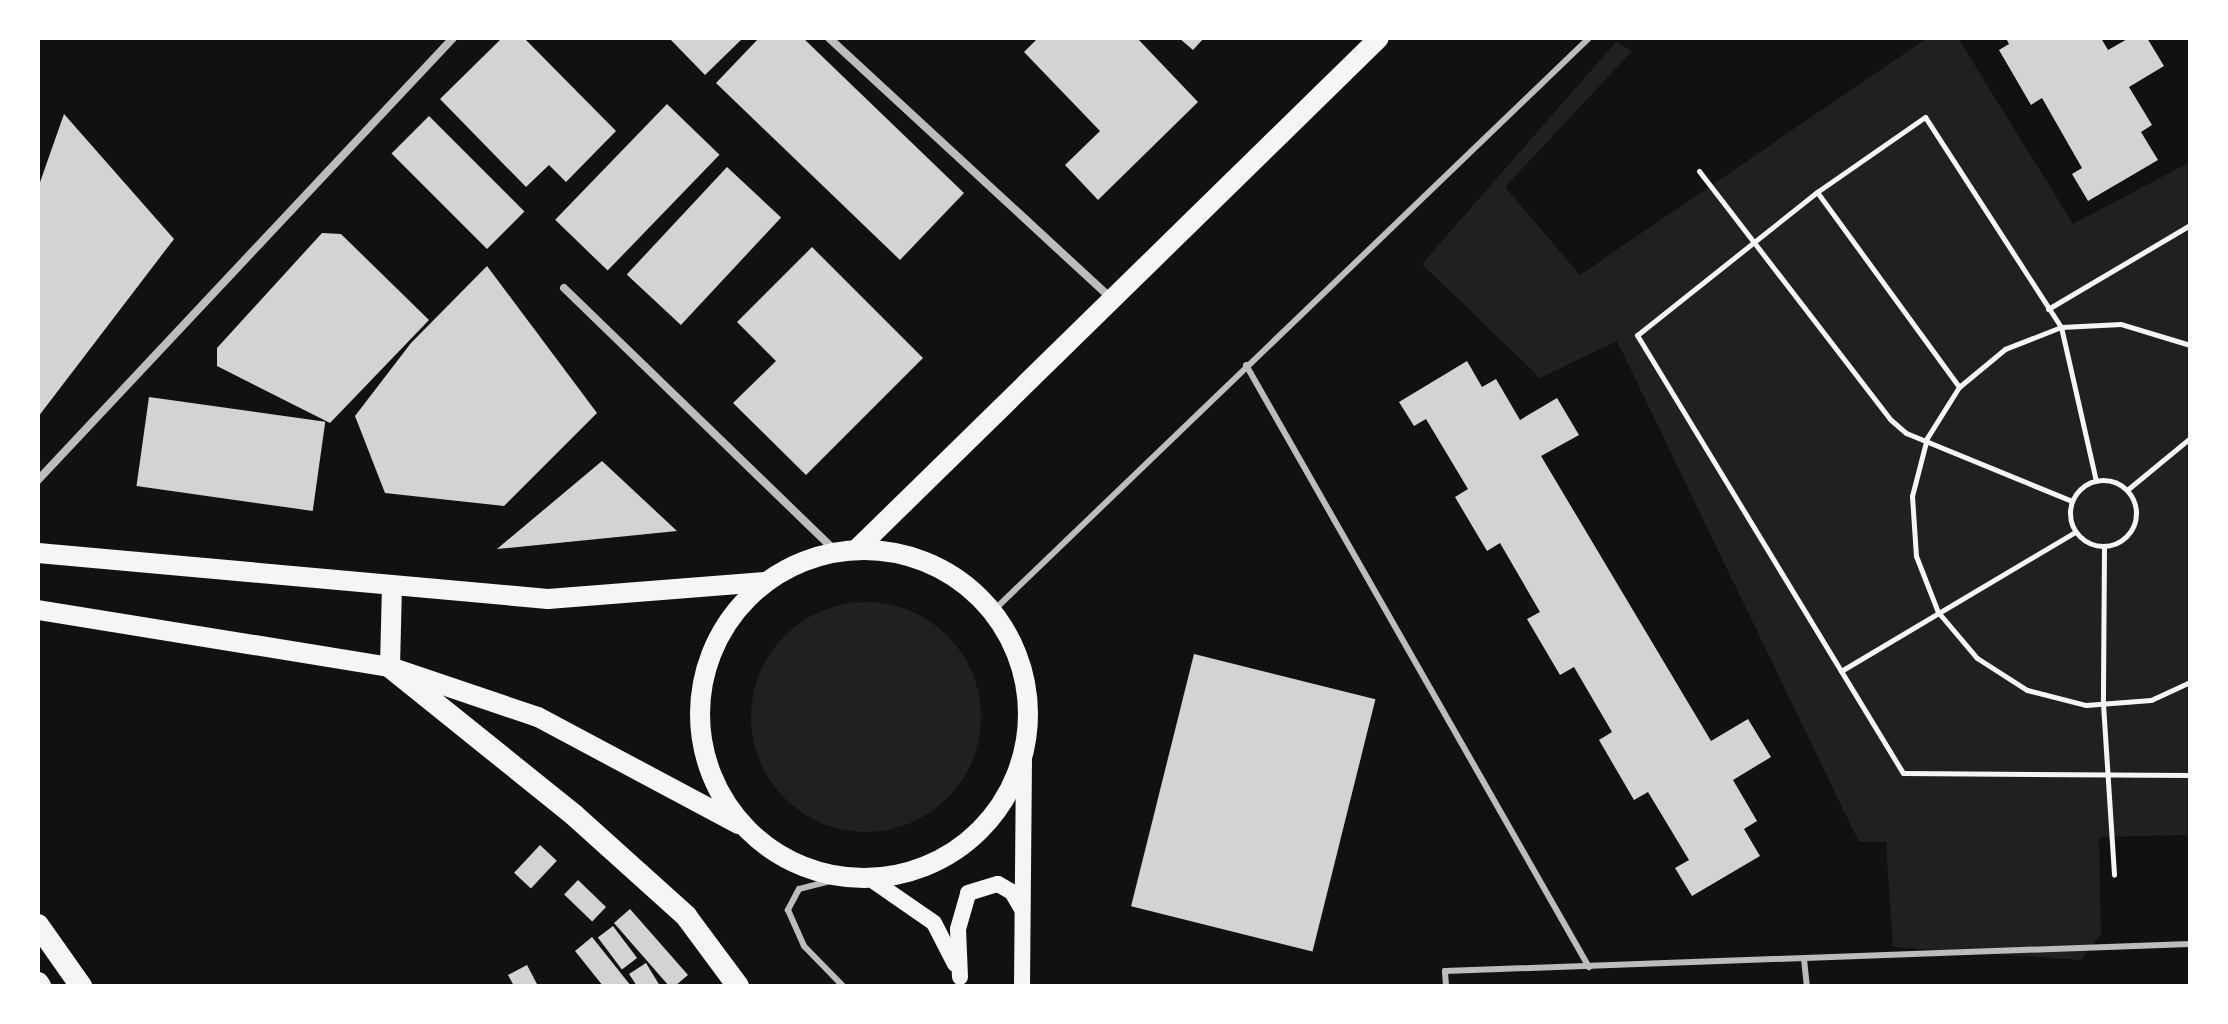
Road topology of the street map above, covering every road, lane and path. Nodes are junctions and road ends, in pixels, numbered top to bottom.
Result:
1 (453, 38) edge
2 (829, 38) edge
3 (1379, 38) edge
4 (1589, 38) edge
5 (1699, 171) dead end
6 (1817, 192) junction
7 (2190, 225) edge
8 (1756, 243) junction
9 (564, 288) dead end
10 (1112, 299) junction
11 (2048, 309) junction
12 (2061, 327) junction
13 (2190, 345) edge
14 (1246, 365) junction
15 (1959, 387) junction
16 (1927, 438) junction
17 (2190, 438) edge
18 (38, 480) edge
19 (2096, 481) junction
20 (2127, 490) junction
21 (2072, 501) junction
22 (2075, 532) junction
23 (2104, 547) junction
24 (847, 551) junction
25 (38, 553) edge
26 (765, 582) junction
27 (392, 587) junction
28 (38, 610) edge
29 (992, 612) junction
30 (1938, 612) junction
31 (390, 667) junction
32 (1841, 671) junction
33 (2190, 682) edge
34 (2103, 704) junction
35 (1024, 756) junction
36 (2108, 772) junction
37 (2190, 775) edge
38 (743, 827) junction
39 (2114, 875) dead end
40 (842, 878) junction
41 (872, 880) junction
42 (1024, 914) junction
43 (38, 925) edge
44 (2190, 944) edge
45 (1804, 959) junction
46 (1589, 967) junction
47 (961, 982) edge
48 (83, 986) edge
49 (738, 986) edge
50 (843, 986) edge
51 (1022, 986) edge
52 (1446, 986) edge
53 (1807, 986) edge

1 - 18 street
2 - 10 street
3 - 10 main road
4 - 14 lane
5 - 8 path
6 - 8 path
6 - 11 path
6 - 15 path
7 - 11 path
8 - 16 path
8 - 32 path
9 - 24 street
10 - 24 main road
11 - 12 path
12 - 13 path
12 - 15 path
12 - 19 path
14 - 29 lane
14 - 46 lane
15 - 16 path
16 - 21 path
16 - 30 path
17 - 20 path
19 - 20 path
19 - 21 path
20 - 23 path
21 - 22 path
22 - 23 path
22 - 30 path
23 - 34 path
24 - 26 main road
24 - 29 main road
25 - 27 main road
26 - 27 main road
26 - 38 main road
27 - 31 main road
28 - 31 main road
29 - 35 main road
30 - 32 path
30 - 34 path
31 - 38 main road
31 - 49 highway
32 - 36 path
33 - 34 path
34 - 36 path
35 - 41 main road
35 - 42 main road
36 - 37 path
36 - 39 path
38 - 40 main road
40 - 41 main road
40 - 50 lane
41 - 47 main road
42 - 47 main road
42 - 51 main road
43 - 48 highway
44 - 45 lane
45 - 46 lane
45 - 53 lane
46 - 52 lane

